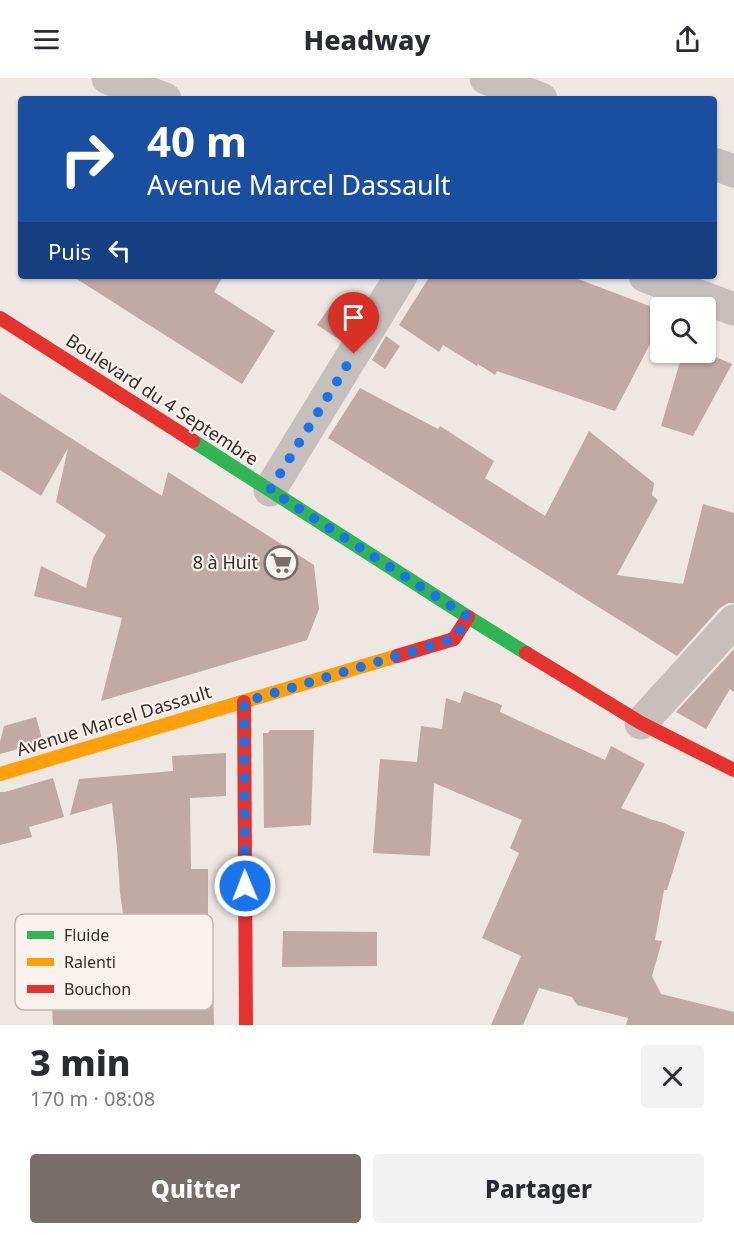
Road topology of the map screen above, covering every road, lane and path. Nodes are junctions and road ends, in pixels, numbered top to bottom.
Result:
1 (108, 78) edge
2 (486, 78) edge
3 (157, 96) edge
4 (524, 96) edge
5 (717, 165) edge
6 (734, 171) edge
7 (399, 279) edge
8 (653, 279) edge
9 (734, 309) edge
10 (0, 318) edge
11 (270, 490) junction
12 (468, 617) junction
13 (734, 621) edge
14 (244, 702) junction
15 (640, 723) junction
16 (734, 770) edge
17 (0, 774) edge
18 (246, 1025) edge

1 - 3 street
2 - 4 street
5 - 6 street
7 - 11 street
8 - 9 street
10 - 11 street, Boulevard du 4 Septembre
11 - 12 street, Boulevard du 4 Septembre
12 - 14 street, Avenue Marcel Dassault
12 - 15 street, Boulevard du 4 Septembre
13 - 15 street
14 - 17 street, Avenue Marcel Dassault
14 - 18 street
15 - 16 street, Boulevard du 4 Septembre

